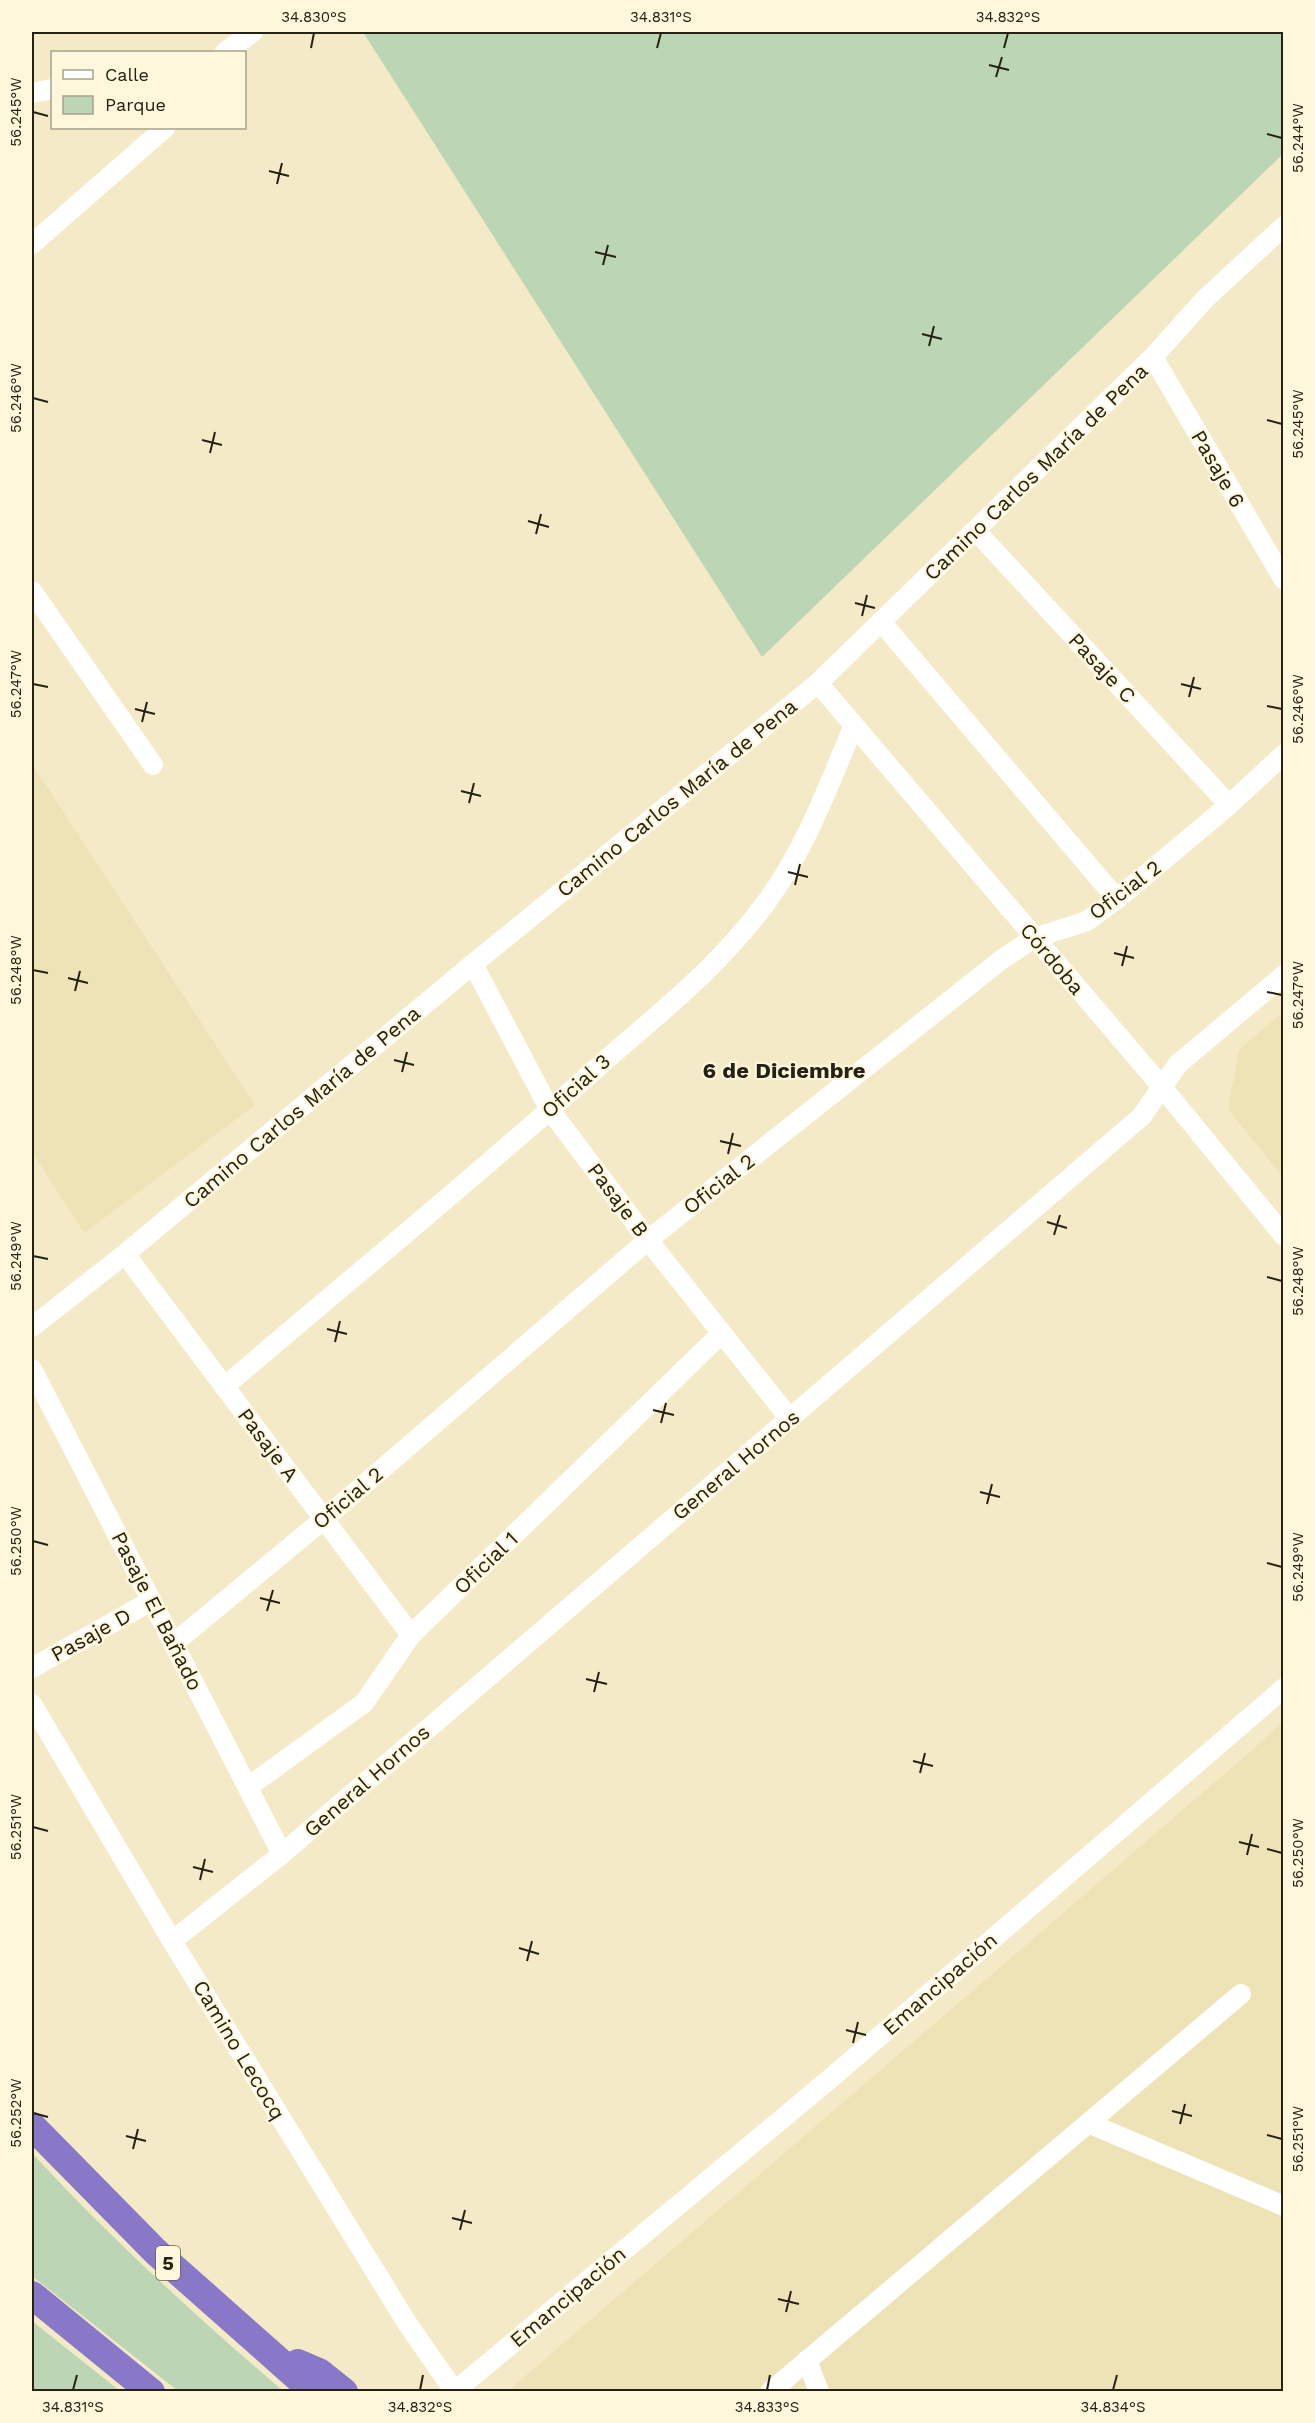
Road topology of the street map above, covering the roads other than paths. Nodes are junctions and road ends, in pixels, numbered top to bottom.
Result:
1 (253, 32) edge
2 (226, 51) edge
3 (51, 89) edge
4 (32, 93) edge
5 (164, 129) edge
6 (1284, 226) edge
7 (32, 244) edge
8 (1153, 357) junction
9 (976, 531) junction
10 (1284, 580) edge
11 (32, 591) edge
12 (882, 623) junction
13 (818, 683) junction
14 (854, 725) junction
15 (1284, 754) edge
16 (153, 765) dead end
17 (1229, 805) junction
18 (1118, 899) junction
19 (1034, 938) junction
20 (473, 964) junction
21 (1284, 975) edge
22 (1162, 1087) junction
23 (550, 1110) junction
24 (1284, 1236) edge
25 (648, 1240) junction
26 (124, 1254) junction
27 (32, 1327) edge
28 (722, 1333) junction
29 (32, 1369) edge
30 (224, 1387) junction
31 (790, 1419) junction
32 (324, 1519) junction
33 (151, 1601) junction
34 (411, 1635) junction
35 (173, 1644) junction
36 (32, 1668) edge
37 (1284, 1688) edge
38 (32, 1704) edge
39 (248, 1787) junction
40 (282, 1854) junction
41 (172, 1941) junction
42 (1241, 1994) dead end
43 (1088, 2123) junction
44 (32, 2126) edge
45 (1284, 2206) edge
46 (32, 2295) edge
47 (268, 2352) junction
48 (807, 2360) junction
49 (151, 2391) edge
50 (314, 2391) edge
51 (344, 2391) edge
52 (455, 2391) edge
53 (770, 2391) edge
54 (819, 2391) edge

1 - 2 street
3 - 4 street
5 - 7 street
6 - 8 street, Camino Carlos María de Pena
8 - 9 street, Camino Carlos María de Pena
8 - 10 street, Pasaje 6
9 - 12 street, Camino Carlos María de Pena
9 - 17 street, Pasaje C
11 - 16 street
12 - 13 street, Camino Carlos María de Pena
12 - 18 street
13 - 14 street, Córdoba
13 - 20 street, Camino Carlos María de Pena
14 - 19 street, Córdoba
14 - 23 street, Oficial 3
15 - 17 street, Oficial 2
17 - 18 street, Oficial 2
18 - 19 street, Oficial 2
19 - 22 street, Córdoba
19 - 25 street, Oficial 2
20 - 23 street, Pasaje B
20 - 26 street, Camino Carlos María de Pena
21 - 22 street, General Hornos
22 - 24 street, Córdoba
22 - 31 street, General Hornos
23 - 25 street, Pasaje B
23 - 30 street, Oficial 3
25 - 28 street, Pasaje B
25 - 32 street, Oficial 2
26 - 27 street, Camino Carlos María de Pena
26 - 30 street, Pasaje A
28 - 31 street, Pasaje B
28 - 34 street, Oficial 1
29 - 33 street, Pasaje El Bañado
30 - 32 street, Pasaje A
31 - 40 street, General Hornos
32 - 34 street, Pasaje A
32 - 35 street, Oficial 2
33 - 35 street, Pasaje El Bañado
33 - 36 street, Pasaje D
34 - 39 street, Oficial 1
35 - 39 street, Pasaje El Bañado
37 - 52 street, Emancipación
38 - 41 street, Camino Lecocq
39 - 40 street, Pasaje El Bañado
40 - 41 street, General Hornos
41 - 52 street, Camino Lecocq
42 - 43 street
43 - 45 street
43 - 48 street
44 - 47 highway, 5
46 - 49 highway
47 - 50 highway, 5
47 - 51 highway
48 - 53 street
48 - 54 street

